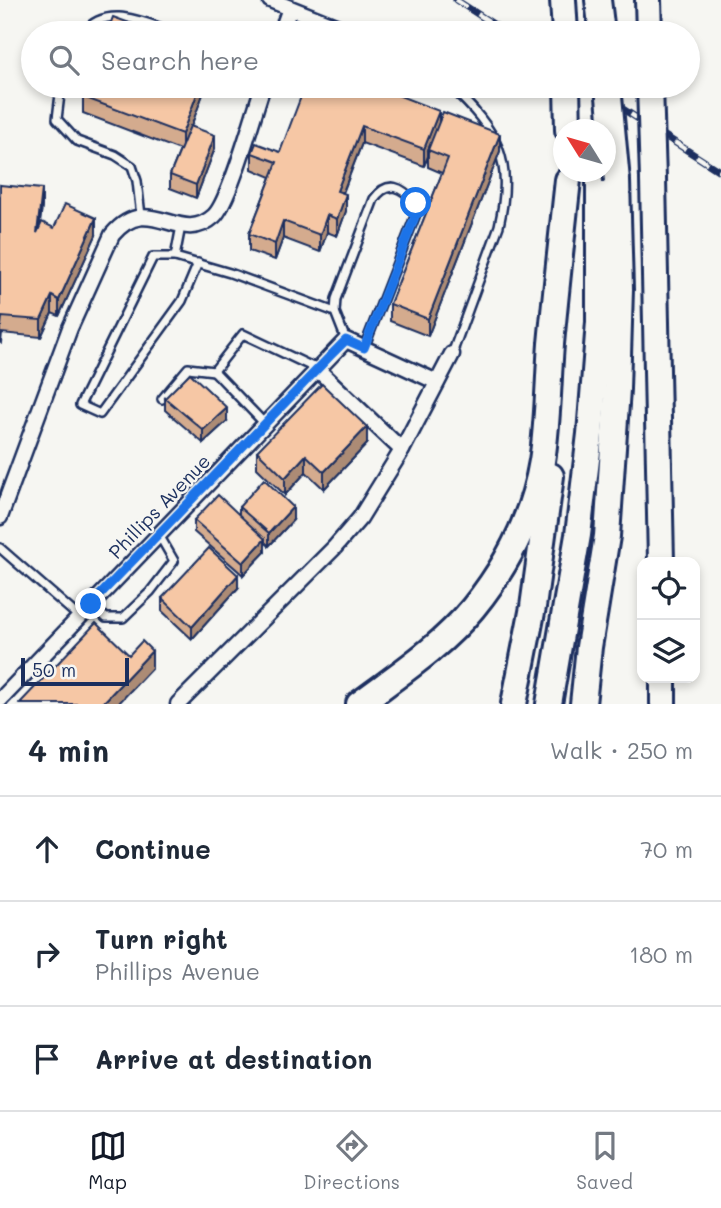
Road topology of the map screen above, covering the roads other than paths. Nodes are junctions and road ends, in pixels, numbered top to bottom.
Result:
1 (270, 0) edge
2 (563, 0) edge
3 (598, 0) edge
4 (648, 0) edge
5 (290, 8) junction
6 (98, 21) edge
7 (139, 21) edge
8 (285, 21) edge
9 (323, 21) edge
10 (564, 21) edge
11 (599, 21) edge
12 (649, 21) edge
13 (60, 98) edge
14 (259, 98) edge
15 (461, 98) edge
16 (567, 98) edge
17 (598, 98) edge
18 (608, 98) edge
19 (650, 98) edge
20 (568, 119) edge
21 (599, 119) edge
22 (607, 119) edge
23 (567, 182) edge
24 (568, 182) edge
25 (605, 182) edge
26 (606, 182) edge
27 (141, 216) junction
28 (181, 226) junction
29 (175, 257) junction
30 (198, 262) junction
31 (335, 312) junction
32 (346, 340) junction
33 (364, 348) junction
34 (452, 354) joint
35 (317, 369) junction
36 (214, 371) junction
37 (437, 382) junction
38 (162, 399) edge
39 (265, 424) junction
40 (402, 450) junction
41 (0, 517) edge
42 (159, 535) junction
43 (0, 548) edge
44 (661, 557) edge
45 (91, 604) junction
46 (79, 617) junction
47 (663, 683) edge
48 (0, 700) edge
49 (178, 704) edge
50 (359, 704) edge
51 (514, 704) edge
52 (549, 704) edge
53 (583, 704) edge
54 (663, 704) edge

1 - 5 street
2 - 10 highway
3 - 11 highway
4 - 12 highway
5 - 8 street
5 - 9 street
6 - 7 lane
13 - 27 lane
14 - 28 street
15 - 34 lane
16 - 20 highway
17 - 21 highway
18 - 22 highway, bridge
19 - 44 highway, bridge
23 - 50 highway
24 - 51 highway
25 - 52 highway
26 - 53 highway
27 - 28 street
27 - 41 street
28 - 29 lane
29 - 30 lane
29 - 30 lane
30 - 31 lane
31 - 32 lane
31 - 33 lane
32 - 33 street
32 - 35 street, Phillips Avenue
33 - 37 street
34 - 37 street
35 - 36 lane
35 - 39 street, Phillips Avenue
35 - 40 street
36 - 38 lane
36 - 39 lane
37 - 40 street
39 - 42 street, Phillips Avenue
40 - 49 street
42 - 45 street, Phillips Avenue
42 - 45 lane
43 - 46 lane
45 - 46 street, Phillips Avenue
46 - 48 street, Phillips Avenue
47 - 54 highway

